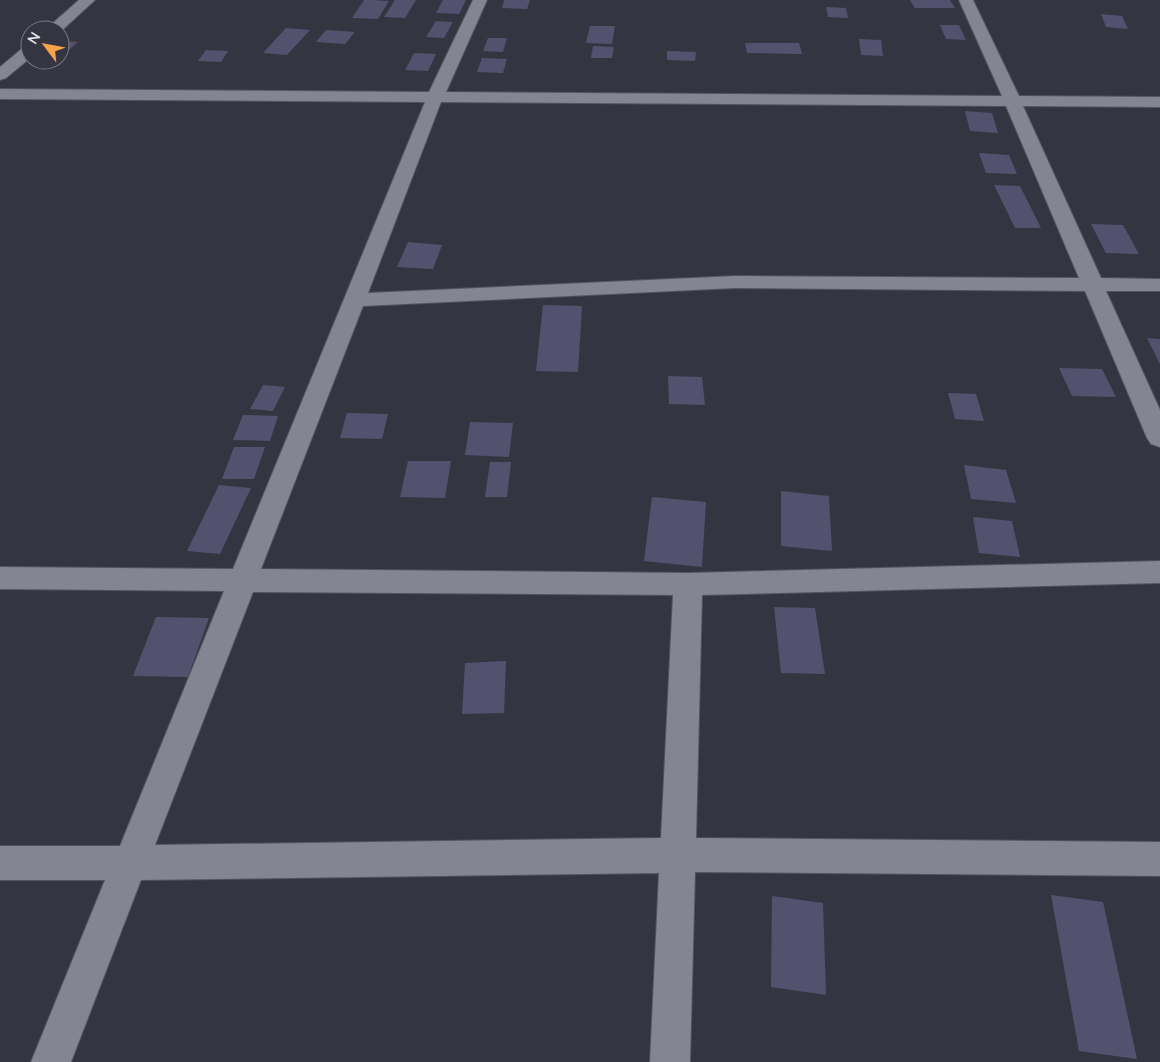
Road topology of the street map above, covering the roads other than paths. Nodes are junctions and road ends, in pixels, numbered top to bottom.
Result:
1 (88, 0) edge
2 (480, 0) edge
3 (966, 0) edge
4 (65, 20) edge
5 (20, 58) edge
6 (0, 75) edge
7 (0, 94) edge
8 (435, 96) junction
9 (1013, 102) junction
10 (1160, 102) edge
11 (1093, 283) junction
12 (1160, 285) edge
13 (354, 300) junction
14 (1160, 438) edge
15 (1160, 572) edge
16 (0, 578) edge
17 (242, 581) junction
18 (688, 584) junction
19 (678, 856) junction
20 (1160, 859) edge
21 (0, 863) edge
22 (130, 863) junction
23 (51, 1062) edge
24 (670, 1062) edge

1 - 4 street
2 - 8 street
3 - 9 street
5 - 6 street
7 - 8 street
8 - 9 street
8 - 13 street
9 - 10 street
9 - 11 street
11 - 12 street
11 - 13 street
11 - 14 street
13 - 17 street
15 - 18 street
16 - 17 street
17 - 18 street
17 - 22 street
18 - 19 street
19 - 20 street
19 - 22 street
19 - 24 street
21 - 22 street
22 - 23 street

